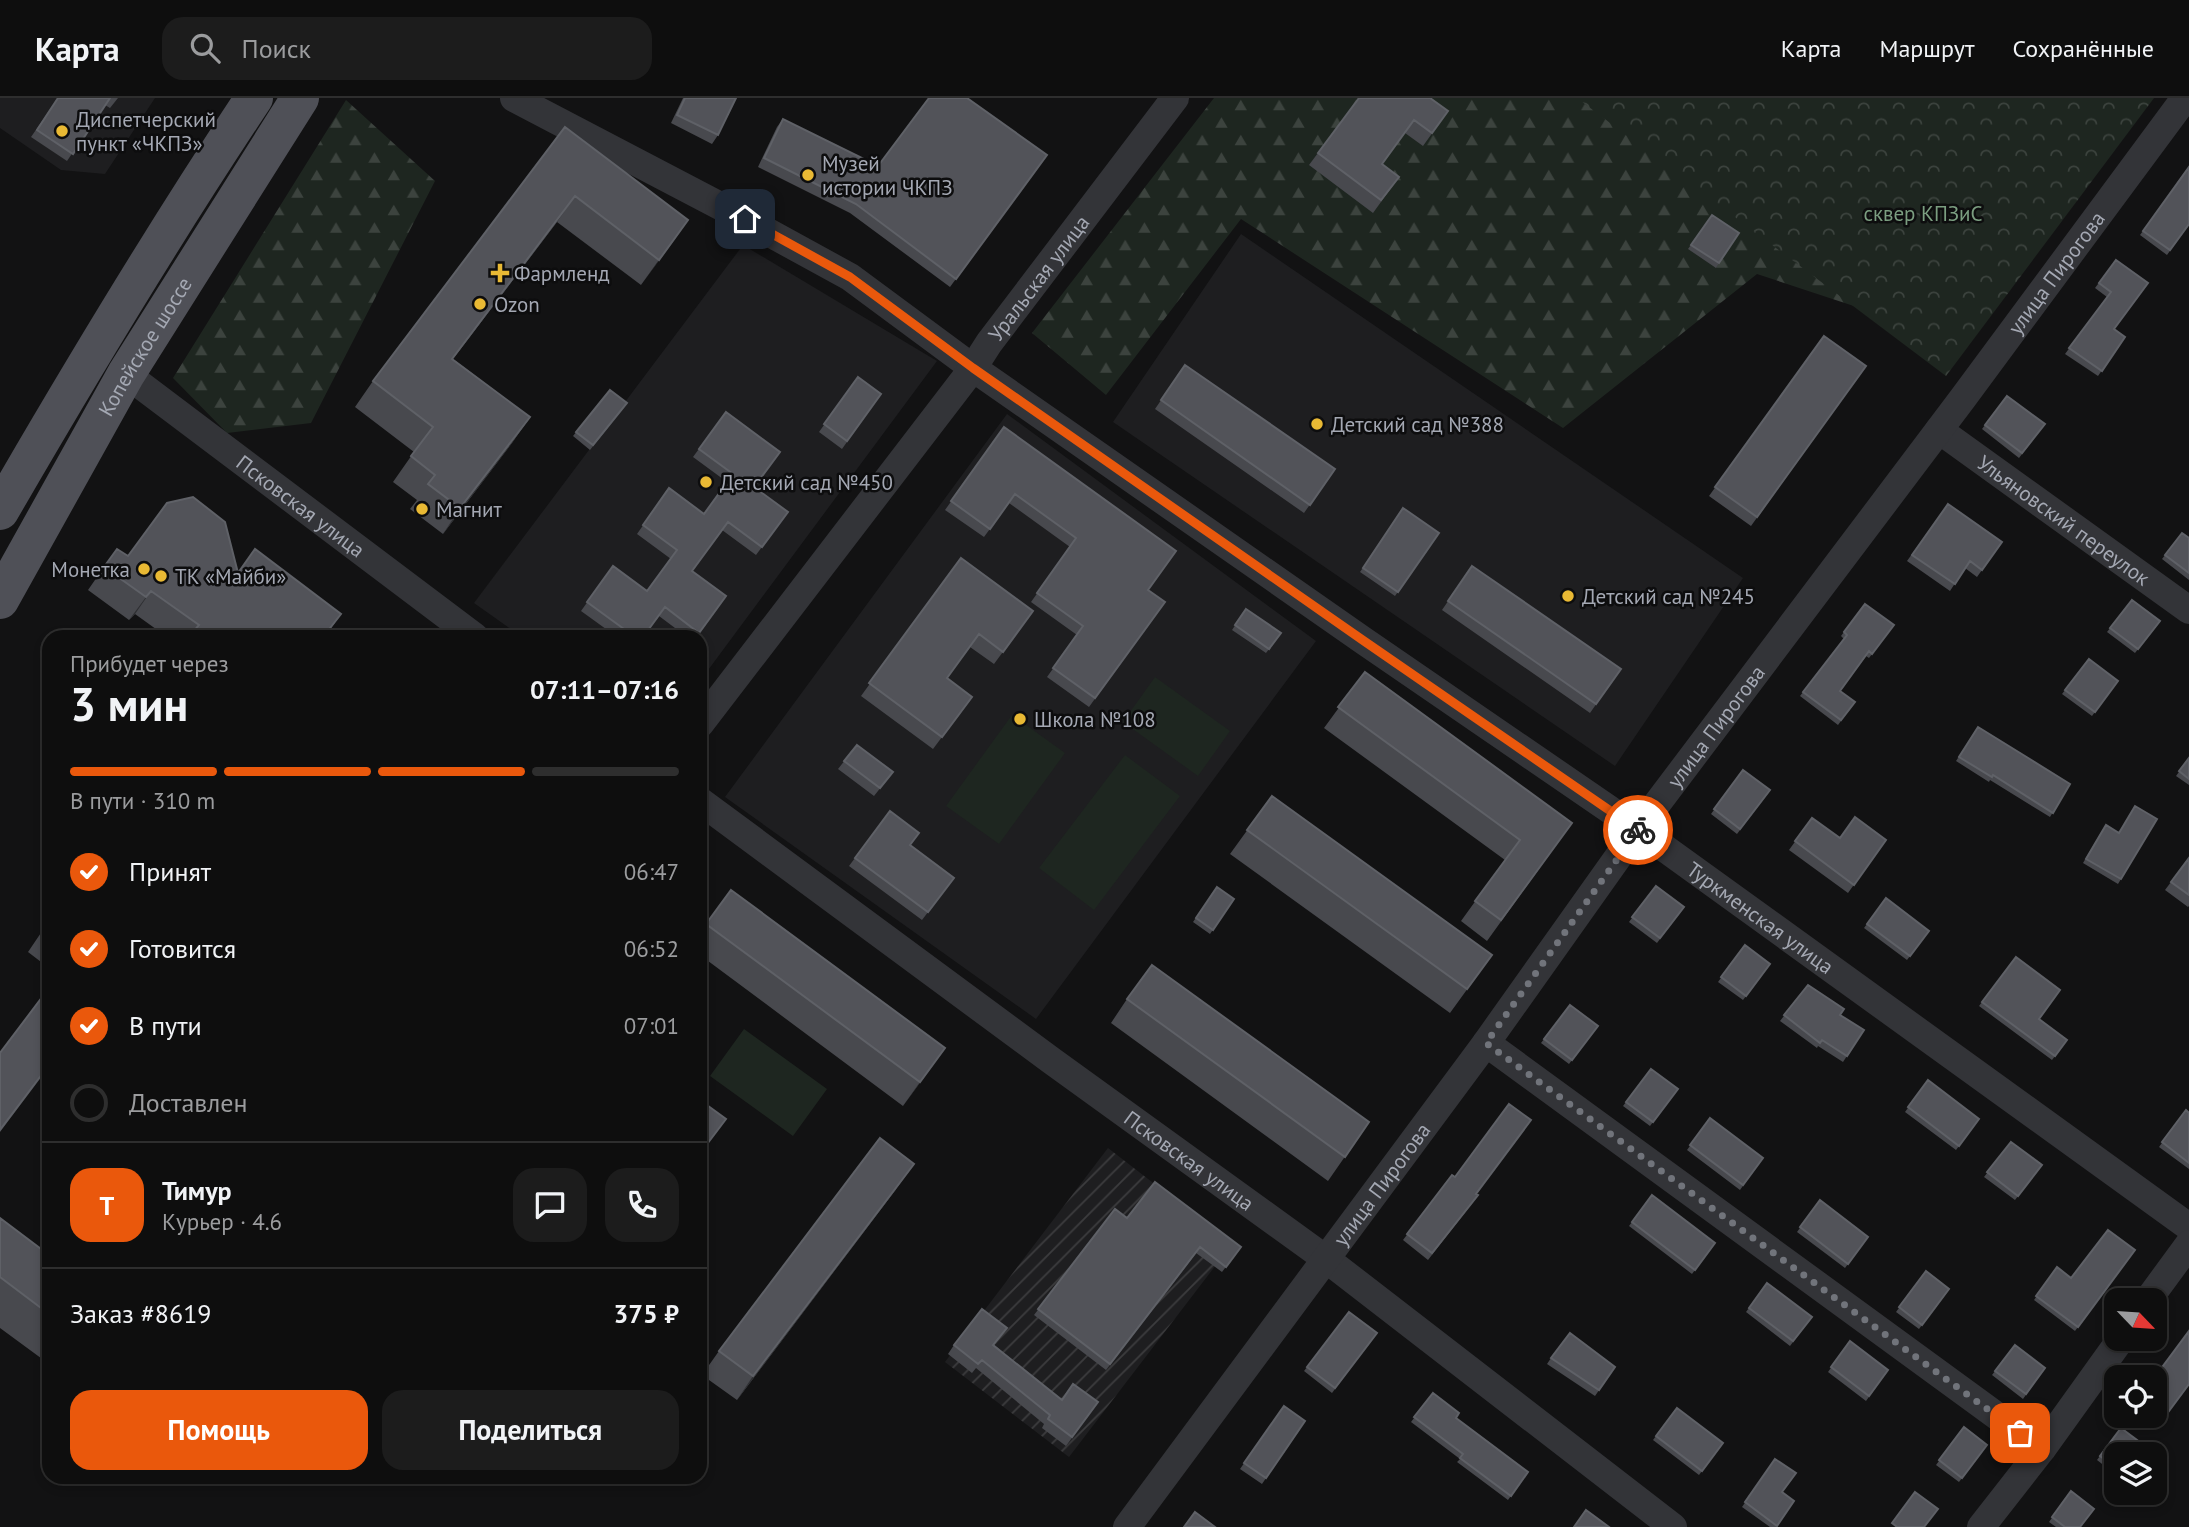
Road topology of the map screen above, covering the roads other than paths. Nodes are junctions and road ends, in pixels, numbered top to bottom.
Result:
1 (254, 98) edge
2 (300, 98) edge
3 (514, 98) edge
4 (1175, 98) edge
5 (2185, 98) edge
6 (973, 368) junction
7 (127, 374) junction
8 (1939, 430) junction
9 (0, 511) edge
10 (0, 600) edge
11 (2189, 610) edge
12 (466, 630) edge
13 (707, 715) edge
14 (707, 807) edge
15 (1638, 829) junction
16 (1486, 1043) junction
17 (2189, 1227) edge
18 (2189, 1244) edge
19 (1326, 1259) junction
20 (2157, 1288) edge
21 (2112, 1351) edge
22 (2042, 1449) junction
23 (1128, 1527) edge
24 (1672, 1527) edge
25 (1981, 1527) edge

1 - 9 main road, Копейское шоссе
2 - 7 main road, Копейское шоссе
3 - 6 street, Туркменская улица
4 - 6 street, Уральская улица
5 - 8 street, улица Пирогова
6 - 13 street, Уральская улица
6 - 15 street, Туркменская улица
7 - 10 main road, Копейское шоссе
7 - 12 street, Псковская улица
8 - 11 street, Ульяновский переулок
8 - 15 street, улица Пирогова
14 - 19 street, Псковская улица
15 - 16 street, улица Пирогова
15 - 17 street, Туркменская улица
16 - 19 street, улица Пирогова
16 - 22 street
18 - 20 street
19 - 23 street, улица Пирогова
19 - 24 street, Псковская улица
21 - 22 street
22 - 25 street

